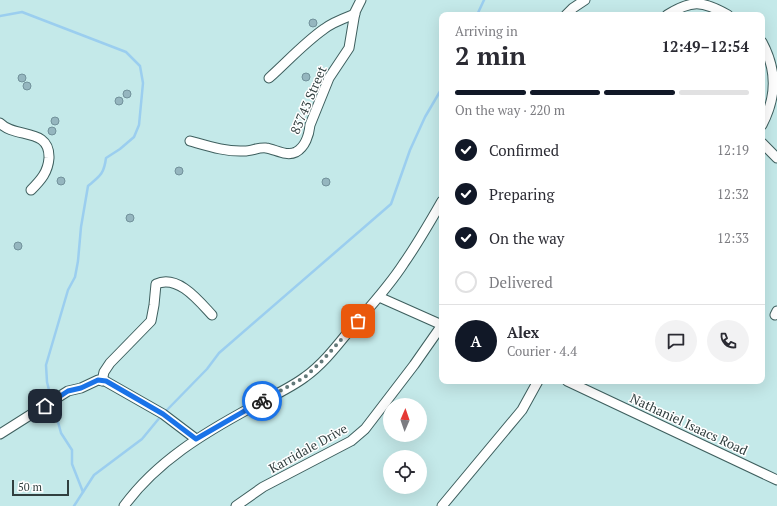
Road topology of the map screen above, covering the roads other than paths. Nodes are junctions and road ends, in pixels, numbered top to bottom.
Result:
1 (361, 0) edge
2 (585, 0) edge
3 (569, 12) edge
4 (670, 12) edge
5 (723, 12) edge
6 (355, 14) junction
7 (765, 46) edge
8 (269, 78) dead end
9 (765, 119) edge
10 (0, 123) edge
11 (190, 141) dead end
12 (765, 146) edge
13 (777, 158) edge
14 (32, 190) dead end
15 (439, 206) edge
16 (379, 297) junction
17 (212, 314) dead end
18 (439, 324) edge
19 (439, 329) edge
20 (102, 381) junction
21 (536, 384) edge
22 (573, 384) edge
23 (0, 434) edge
24 (196, 439) junction
25 (777, 480) edge
26 (124, 506) edge
27 (236, 506) edge
28 (442, 506) edge

1 - 6 street, 83743 Street
2 - 3 street
4 - 5 street
6 - 8 street
6 - 11 street, 83743 Street
7 - 9 street
10 - 14 street
12 - 13 street
15 - 16 street
16 - 18 street
16 - 24 street
17 - 20 street
19 - 27 street, Karridale Drive
20 - 23 street
20 - 24 street
21 - 28 street
22 - 25 street, Nathaniel Isaacs Road
24 - 26 street

